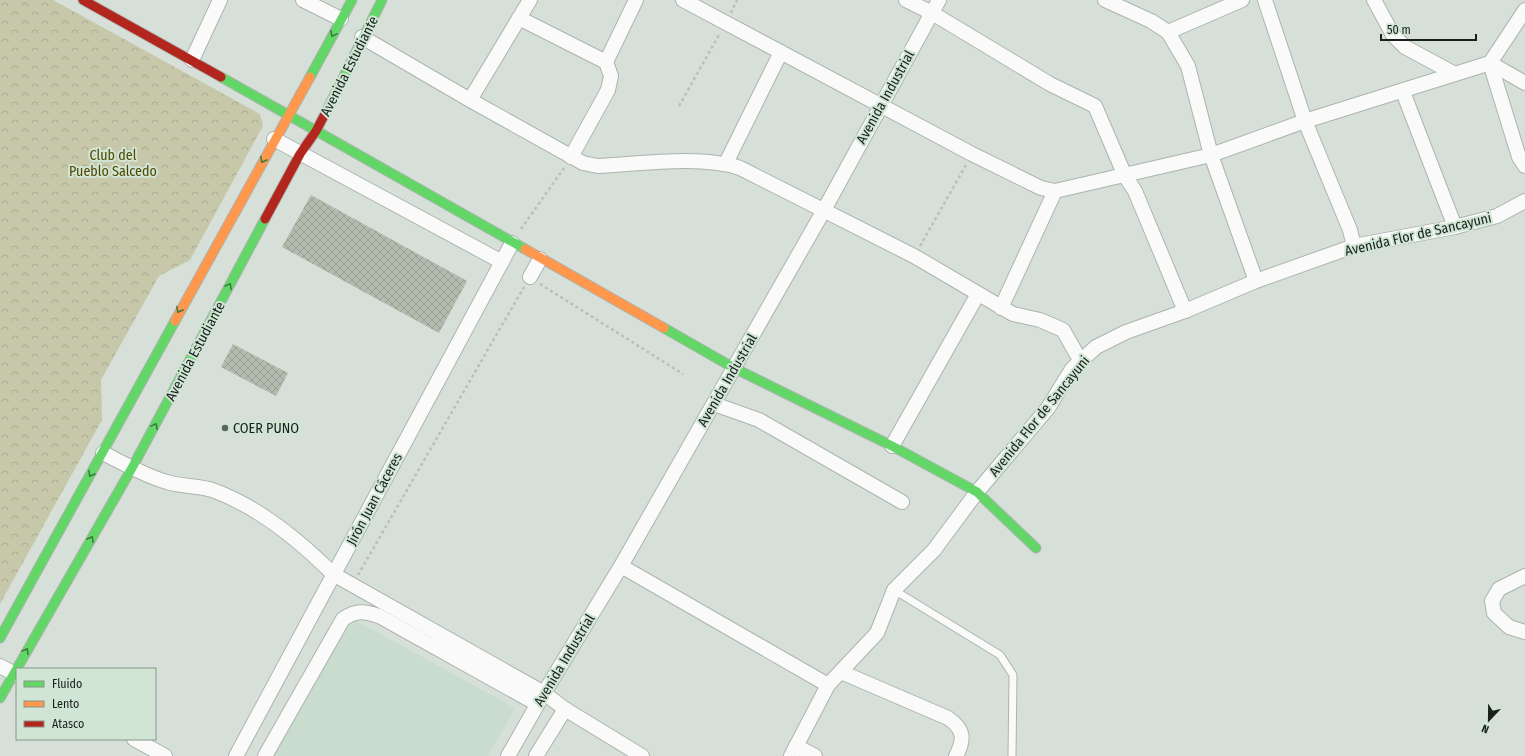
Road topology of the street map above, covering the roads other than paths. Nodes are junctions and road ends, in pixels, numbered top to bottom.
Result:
1 (83, 0) edge
2 (220, 0) edge
3 (303, 0) edge
4 (352, 0) edge
5 (382, 0) edge
6 (530, 0) edge
7 (636, 0) edge
8 (684, 0) edge
9 (906, 0) edge
10 (939, 0) edge
11 (1105, 0) edge
12 (1242, 0) edge
13 (1265, 0) edge
14 (1374, 0) edge
15 (1525, 10) edge
16 (932, 13) junction
17 (519, 18) junction
18 (341, 19) junction
19 (1168, 32) junction
20 (362, 37) junction
21 (781, 52) junction
22 (192, 60) junction
23 (606, 62) junction
24 (1490, 63) junction
25 (1455, 74) junction
26 (1525, 83) edge
27 (1403, 92) junction
28 (470, 100) junction
29 (880, 105) junction
30 (289, 115) junction
31 (1305, 121) junction
32 (316, 131) junction
33 (274, 139) junction
34 (300, 154) junction
35 (1211, 155) junction
36 (571, 157) junction
37 (726, 164) junction
38 (1525, 166) edge
39 (1125, 176) junction
40 (1055, 191) junction
41 (1525, 201) edge
42 (824, 210) junction
43 (1455, 227) junction
44 (512, 243) junction
45 (1354, 246) junction
46 (540, 258) junction
47 (502, 262) junction
48 (530, 277) road end
49 (1256, 281) junction
50 (978, 294) junction
51 (1001, 308) junction
52 (1186, 311) junction
53 (1080, 360) junction
54 (734, 368) junction
55 (714, 404) junction
56 (892, 446) junction
57 (103, 453) junction
58 (132, 468) junction
59 (977, 492) junction
60 (902, 502) dead end
61 (1036, 548) dead end
62 (622, 566) junction
63 (333, 574) junction
64 (1525, 576) edge
65 (894, 590) junction
66 (1525, 632) edge
67 (0, 638) edge
68 (0, 666) edge
69 (18, 668) edge
70 (841, 672) junction
71 (15, 674) edge
72 (828, 685) junction
73 (0, 698) edge
74 (541, 698) junction
75 (565, 709) junction
76 (136, 740) edge
77 (794, 751) edge
78 (165, 756) edge
79 (236, 756) edge
80 (264, 756) edge
81 (508, 756) edge
82 (536, 756) edge
83 (642, 756) edge
84 (815, 756) edge
85 (956, 756) edge
86 (1012, 756) edge

1 - 22 street
2 - 22 street
3 - 18 street
4 - 18 street, Avenida Estudiante
5 - 20 street, Avenida Estudiante
6 - 17 street
7 - 23 street
8 - 21 street
9 - 16 street
10 - 16 street, Avenida Industrial
11 - 19 street
12 - 19 street
13 - 31 street
14 - 25 street
15 - 24 street
16 - 29 street, Avenida Industrial
16 - 39 street
17 - 23 street
17 - 28 street
18 -> 30 street, Avenida Estudiante
19 - 35 street
20 - 28 street
20 - 32 street, Avenida Estudiante
21 - 29 street
21 - 37 street
22 - 30 street
23 - 36 street
24 - 25 street
24 - 26 street
24 - 38 street
25 - 27 street
27 - 31 street
27 - 43 street
28 - 36 street
29 - 40 street
29 - 42 street, Avenida Industrial
30 - 32 street
30 - 33 street, Avenida Estudiante
31 - 35 street
31 - 45 street
32 - 34 street, Avenida Estudiante
32 - 44 street
33 - 34 street
33 -> 57 street, Avenida Estudiante
34 - 47 street
58 -> 34 street, Avenida Estudiante
35 - 39 street
35 - 49 street
36 - 37 street
37 - 42 street
39 - 40 street
39 - 52 street
40 - 51 street
41 - 43 street, Avenida Flor de Sancayuni
42 - 50 street
42 - 54 street, Avenida Industrial
43 - 45 street, Avenida Flor de Sancayuni
44 - 46 street
44 - 47 street, Jirón Juan Cáceres
45 - 49 street, Avenida Flor de Sancayuni
46 - 48 street
46 - 54 street
47 - 63 street, Jirón Juan Cáceres
49 - 52 street, Avenida Flor de Sancayuni
50 - 51 street
50 - 56 street
51 - 53 street
52 - 53 street, Avenida Flor de Sancayuni
53 - 59 street, Avenida Flor de Sancayuni
54 - 55 street, Avenida Industrial
54 - 56 street
55 - 60 street
55 - 62 street, Avenida Industrial
56 - 59 street
57 - 58 street
57 -> 67 street, Avenida Estudiante
58 - 63 street
69 -> 58 street, Avenida Estudiante
59 - 61 street
59 - 65 street, Avenida Flor de Sancayuni
62 - 72 street
62 - 74 street, Avenida Industrial
63 - 74 street
63 - 79 street, Jirón Juan Cáceres
64 - 66 street
65 - 70 street, Avenida Flor de Sancayuni
65 - 86 lane
68 - 71 street
70 - 72 street, Avenida Flor de Sancayuni
70 - 85 street
71 - 73 street, Avenida Estudiante
72 - 77 street, Avenida Flor de Sancayuni
74 - 75 street
74 - 80 street
74 - 81 street, Avenida Industrial
75 - 82 street, Avenida Industrial
75 - 83 street
76 - 78 street
77 - 84 street

